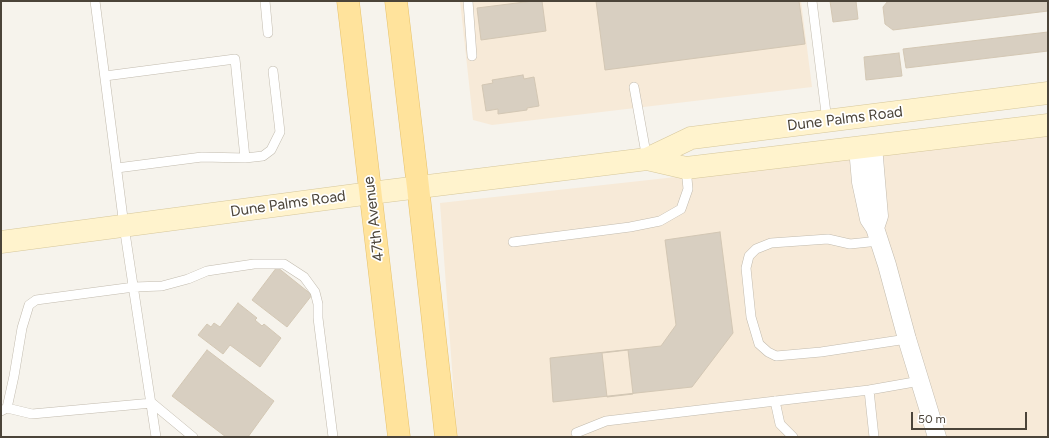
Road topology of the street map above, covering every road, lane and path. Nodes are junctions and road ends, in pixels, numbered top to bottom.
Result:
1 (95, 1) edge
2 (265, 1) edge
3 (348, 1) edge
4 (396, 1) edge
5 (468, 1) edge
6 (812, 1) edge
7 (268, 33) dead end
8 (472, 56) dead end
9 (273, 71) dead end
10 (105, 76) junction
11 (634, 87) dead end
12 (1041, 94) edge
13 (827, 121) junction
14 (1048, 125) edge
15 (865, 147) junction
16 (245, 158) junction
17 (647, 159) junction
18 (747, 161) junction
19 (117, 168) junction
20 (686, 168) junction
21 (418, 187) junction
22 (371, 193) junction
23 (124, 226) junction
24 (877, 235) junction
25 (1, 242) edge
26 (513, 242) dead end
27 (134, 287) junction
28 (907, 339) junction
29 (920, 381) junction
30 (869, 390) junction
31 (775, 401) junction
32 (152, 403) junction
33 (4, 410) edge
34 (576, 433) dead end
35 (156, 437) edge
36 (193, 437) edge
37 (333, 437) edge
38 (399, 437) edge
39 (446, 437) edge
40 (794, 437) edge
41 (874, 437) edge
42 (937, 437) edge

1 - 10 lane
2 - 7 lane
3 - 22 main road, 47th Avenue
4 - 21 main road
5 - 8 lane
6 - 13 lane
9 - 16 lane
10 - 16 lane
10 - 19 lane
11 - 17 lane
12 - 13 main road, Dune Palms Road
12 - 15 main road
13 - 17 main road, Dune Palms Road
13 - 18 main road
14 - 15 main road, Dune Palms Road
15 - 18 main road, Dune Palms Road
15 - 24 street
16 - 19 lane
17 - 20 main road, Dune Palms Road
17 - 21 main road, Dune Palms Road
18 - 20 main road, Dune Palms Road
19 - 23 lane
20 - 26 lane
21 - 22 main road, Dune Palms Road
21 - 39 main road
22 - 23 main road, Dune Palms Road
22 - 38 main road, 47th Avenue
23 - 25 main road, Dune Palms Road
23 - 27 lane
24 - 28 street
24 - 28 lane
27 - 32 lane
27 - 33 lane
27 - 37 lane
28 - 29 street
29 - 30 lane
29 - 42 street
30 - 31 lane
30 - 41 lane
31 - 34 lane
31 - 40 lane
32 - 33 lane
32 - 35 lane
32 - 36 lane

